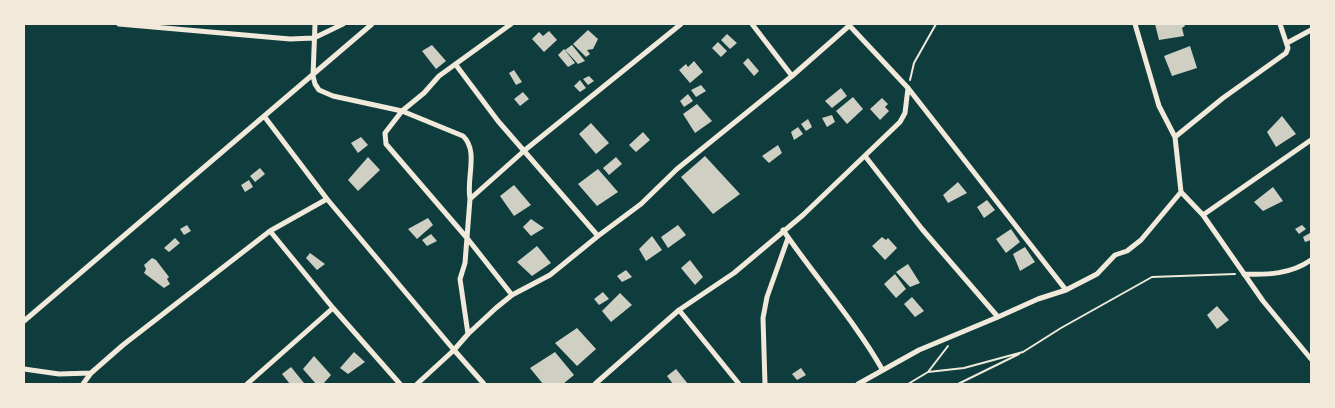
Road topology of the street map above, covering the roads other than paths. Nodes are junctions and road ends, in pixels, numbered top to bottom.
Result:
1 (118, 24) edge
2 (315, 24) edge
3 (343, 24) edge
4 (372, 24) edge
5 (511, 24) edge
6 (682, 24) edge
7 (752, 24) edge
8 (1135, 24) edge
9 (1280, 24) edge
10 (849, 25) edge
11 (1311, 30) edge
12 (314, 38) junction
13 (1287, 43) junction
14 (456, 64) junction
15 (313, 76) junction
16 (792, 76) junction
17 (908, 88) junction
18 (402, 111) junction
19 (264, 116) junction
20 (1175, 137) junction
21 (1311, 140) edge
22 (525, 150) junction
23 (865, 156) junction
24 (1181, 192) junction
25 (327, 199) junction
26 (470, 199) junction
27 (1203, 214) junction
28 (783, 230) junction
29 (270, 232) junction
30 (598, 236) junction
31 (467, 238) junction
32 (788, 238) junction
33 (1311, 260) edge
34 (1244, 274) junction
35 (1066, 290) junction
36 (512, 295) junction
37 (334, 308) junction
38 (679, 310) junction
39 (998, 317) junction
40 (24, 321) edge
41 (468, 334) junction
42 (454, 350) junction
43 (1311, 359) edge
44 (24, 369) edge
45 (882, 369) junction
46 (91, 373) junction
47 (83, 384) edge
48 (246, 384) edge
49 (400, 384) edge
50 (417, 384) edge
51 (484, 384) edge
52 (595, 384) edge
53 (739, 384) edge
54 (765, 384) edge
55 (858, 384) edge

1 - 12 street
2 - 12 street
3 - 12 street
4 - 15 street
5 - 14 street
6 - 22 street
7 - 16 street
8 - 20 street
9 - 13 street
10 - 16 street
10 - 17 street
11 - 13 street
12 - 15 street
13 - 20 street
14 - 18 street
14 - 22 street
15 - 18 street
15 - 19 street
16 - 30 street
17 - 23 street
17 - 35 street
18 - 26 street
18 - 31 street
19 - 25 street
19 - 40 street
20 - 24 street
21 - 27 street
22 - 26 street
22 - 30 street
23 - 28 street
23 - 39 street
24 - 27 street
24 - 35 street
25 - 29 street
25 - 42 street
26 - 31 street
27 - 34 street
28 - 32 street
28 - 38 street
29 - 37 street
29 - 46 street
30 - 36 street
31 - 36 street
31 - 41 street
32 - 45 street
32 - 54 street
33 - 34 street
34 - 43 street
35 - 39 street
36 - 41 street
37 - 48 street
37 - 49 street
38 - 52 street
38 - 53 street
39 - 45 street
41 - 42 street
42 - 50 street
42 - 51 street
44 - 46 street
45 - 55 street
46 - 47 street

